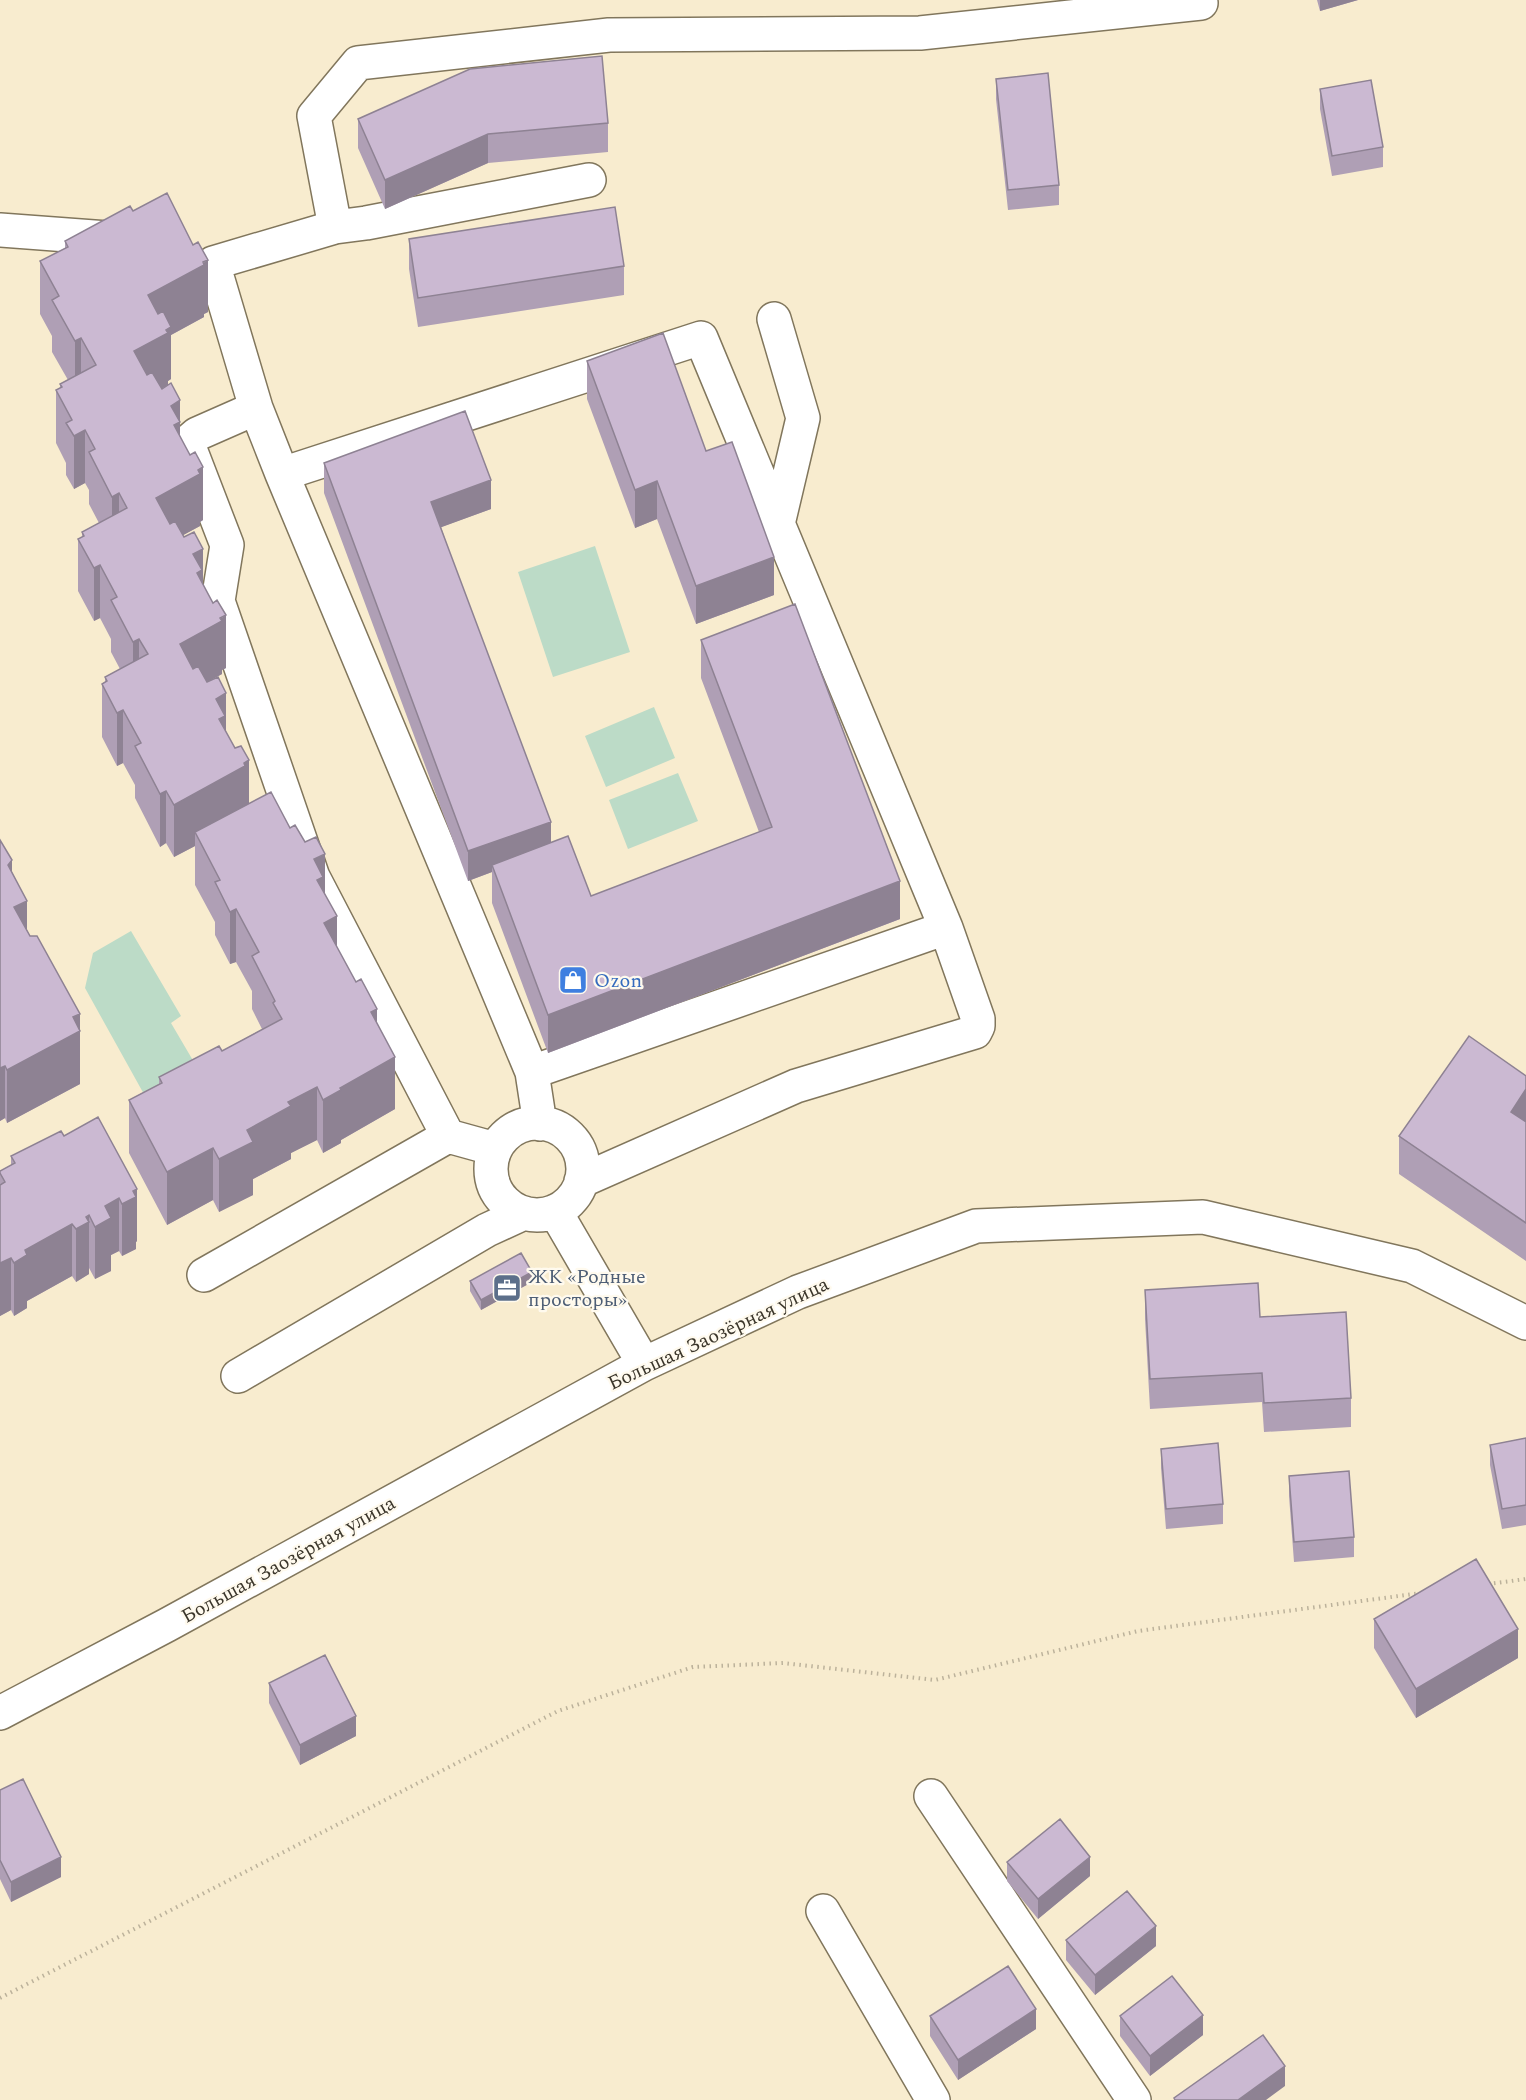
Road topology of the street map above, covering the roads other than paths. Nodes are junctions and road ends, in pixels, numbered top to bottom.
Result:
1 (1201, 3) dead end
2 (589, 180) dead end
3 (335, 227) junction
4 (0, 230) edge
5 (154, 242) edge
6 (774, 319) dead end
7 (256, 408) junction
8 (282, 474) junction
9 (778, 524) junction
10 (946, 928) junction
11 (532, 1072) junction
12 (540, 1124) junction
13 (448, 1136) junction
14 (495, 1149) junction
15 (581, 1181) junction
16 (540, 1212) junction
17 (204, 1275) dead end
18 (1526, 1323) edge
19 (644, 1364) junction
20 (238, 1376) dead end
21 (0, 1713) edge
22 (931, 1796) dead end
23 (823, 1911) dead end
24 (933, 2100) edge
25 (1134, 2100) edge

1 - 3 street
2 - 3 street
3 - 7 street
4 - 5 street
6 - 9 street
7 - 8 street
7 - 13 street
8 - 9 street
8 - 11 street
9 - 10 street
10 - 11 street
10 - 15 street
11 - 12 street
12 - 14 street
12 - 15 street
13 - 14 street
13 - 17 street
14 - 16 street
15 - 16 street
16 - 19 street
16 - 20 street
18 - 19 street, Большая Заозёрная улица
19 - 21 street, Большая Заозёрная улица
22 - 25 street
23 - 24 street

